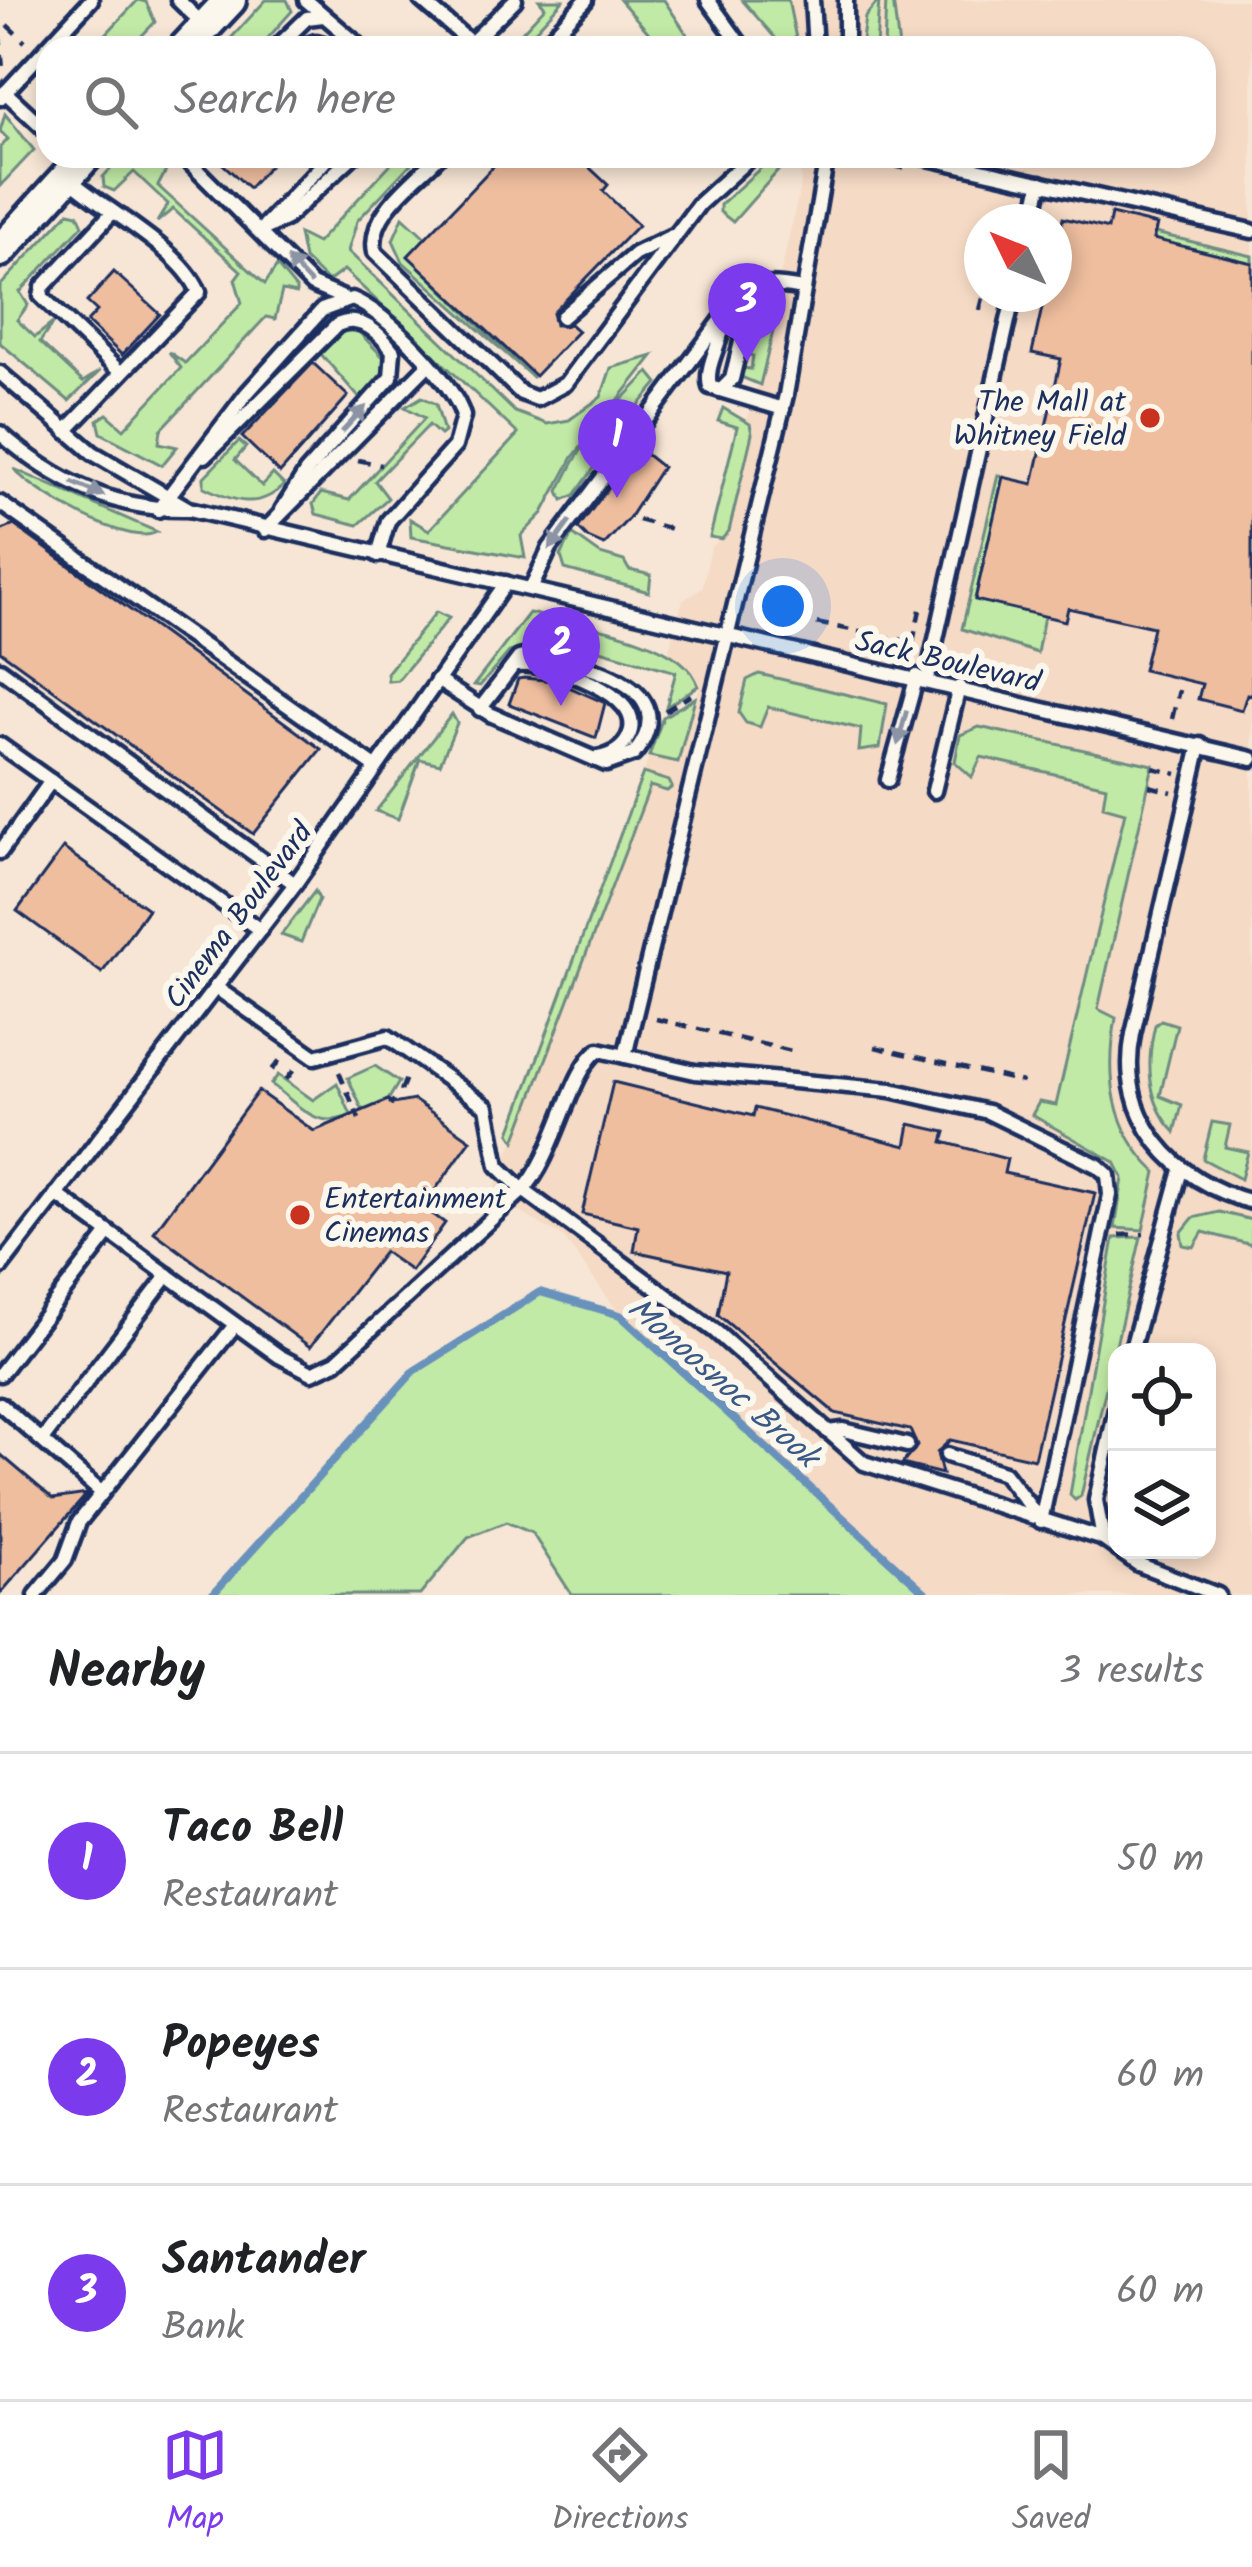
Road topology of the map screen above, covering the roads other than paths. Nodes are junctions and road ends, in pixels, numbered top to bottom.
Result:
1 (91, 0) edge
2 (178, 0) edge
3 (230, 0) edge
4 (306, 0) edge
5 (421, 0) edge
6 (515, 0) edge
7 (586, 0) edge
8 (708, 0) edge
9 (812, 0) edge
10 (846, 0) edge
11 (330, 19) junction
12 (57, 36) edge
13 (195, 36) edge
14 (196, 36) edge
15 (288, 36) edge
16 (349, 36) edge
17 (463, 36) edge
18 (478, 36) edge
19 (552, 36) edge
20 (734, 36) edge
21 (814, 36) edge
22 (846, 36) edge
23 (36, 58) edge
24 (3, 95) edge
25 (36, 122) edge
26 (73, 168) edge
27 (80, 168) edge
28 (195, 168) edge
29 (319, 168) edge
30 (339, 168) edge
31 (428, 168) edge
32 (738, 168) edge
33 (825, 168) edge
34 (973, 168) edge
35 (1041, 183) junction
36 (1036, 204) edge
37 (110, 214) junction
38 (260, 231) junction
39 (1252, 231) edge
40 (675, 235) junction
41 (0, 251) edge
42 (803, 289) junction
43 (746, 291) junction
44 (344, 298) junction
45 (730, 307) junction
46 (1010, 312) edge
47 (562, 317) dead end
48 (428, 365) junction
49 (0, 373) edge
50 (122, 374) junction
51 (722, 390) junction
52 (783, 409) junction
53 (65, 431) junction
54 (1, 437) edge
55 (187, 470) junction
56 (166, 493) junction
57 (0, 503) edge
58 (189, 509) junction
59 (158, 510) junction
60 (282, 510) junction
61 (265, 530) junction
62 (378, 555) junction
63 (506, 583) junction
64 (531, 589) junction
65 (728, 637) junction
66 (510, 668) junction
67 (0, 669) edge
68 (922, 678) junction
69 (436, 680) junction
70 (959, 687) junction
71 (480, 709) junction
72 (0, 746) edge
73 (1200, 746) junction
74 (584, 755) junction
75 (1252, 759) edge
76 (374, 766) junction
77 (888, 780) dead end
78 (51, 781) junction
79 (934, 791) dead end
80 (0, 852) edge
81 (295, 884) junction
82 (260, 930) junction
83 (214, 987) junction
84 (625, 1056) junction
85 (1181, 1170) junction
86 (524, 1190) junction
87 (56, 1194) junction
88 (1252, 1202) edge
89 (109, 1233) junction
90 (0, 1268) edge
91 (168, 1276) junction
92 (235, 1324) junction
93 (1133, 1343) edge
94 (0, 1374) edge
95 (0, 1404) edge
96 (828, 1432) junction
97 (42, 1440) junction
98 (907, 1445) dead end
99 (1108, 1445) edge
100 (947, 1455) dead end
101 (102, 1493) junction
102 (1041, 1521) junction
103 (1103, 1539) junction
104 (36, 1595) edge
105 (1217, 1595) edge

1 - 12 lane
2 - 13 lane
3 - 14 street
4 - 11 lane
5 - 17 lane
6 - 18 lane
7 - 19 lane
8 - 20 lane
9 - 21 lane
10 - 22 lane
11 - 15 lane
11 - 16 lane
23 - 24 lane
24 - 25 lane
26 - 41 street
27 - 37 lane
28 - 38 lane
29 - 38 lane
30 - 38 lane
31 - 40 lane
32 - 40 lane
33 - 42 lane
34 - 35 lane
35 - 36 lane
35 - 39 lane
37 - 50 lane
37 - 50 lane
44 -> 38 lane
40 - 47 lane
42 - 43 lane
42 - 52 lane
43 - 45 lane
43 - 51 lane
44 - 48 lane
44 - 55 lane
45 - 51 lane
45 -> 64 lane
46 - 68 lane
48 - 60 lane
48 - 62 lane
49 - 53 lane, Sack Boulevard
50 - 53 lane
51 - 52 lane
52 - 65 lane
53 - 56 lane, Sack Boulevard
54 -> 59 lane
55 - 56 lane
60 -> 55 lane
56 - 58 lane, Sack Boulevard
56 - 59 lane
57 - 76 lane
58 - 59 lane
58 - 61 lane, Sack Boulevard
60 - 61 lane
61 - 62 lane, Sack Boulevard
62 - 63 lane, Sack Boulevard
63 - 64 lane, Sack Boulevard
63 - 69 lane, Cinema Boulevard
64 - 65 lane, Sack Boulevard
65 - 68 lane, Sack Boulevard
65 - 84 lane
66 - 71 lane
66 - 74 lane
66 - 74 lane
67 - 81 lane
68 - 70 lane, Sack Boulevard
68 -> 77 lane
69 - 71 lane
69 - 76 lane, Cinema Boulevard
70 - 73 lane, Sack Boulevard
70 - 79 lane
71 - 74 lane
72 - 78 lane
73 - 75 lane, Sack Boulevard
73 - 85 lane
76 - 81 lane, Cinema Boulevard
78 - 80 lane
78 - 82 lane
81 - 82 lane, Cinema Boulevard
82 - 83 lane, Cinema Boulevard
83 - 86 lane
83 - 87 lane, Cinema Boulevard
84 - 86 lane
84 - 102 lane
85 - 88 lane
85 - 93 lane
86 - 92 lane
86 - 96 lane
87 - 89 lane
87 - 90 lane, Cinema Boulevard
89 - 91 lane
89 - 94 lane
91 - 92 lane
91 - 97 lane
92 - 101 lane
95 - 97 lane
96 - 98 lane
96 - 102 lane
97 - 101 lane
99 - 103 lane
100 - 102 lane
101 - 104 lane
102 - 103 lane
103 - 105 lane

